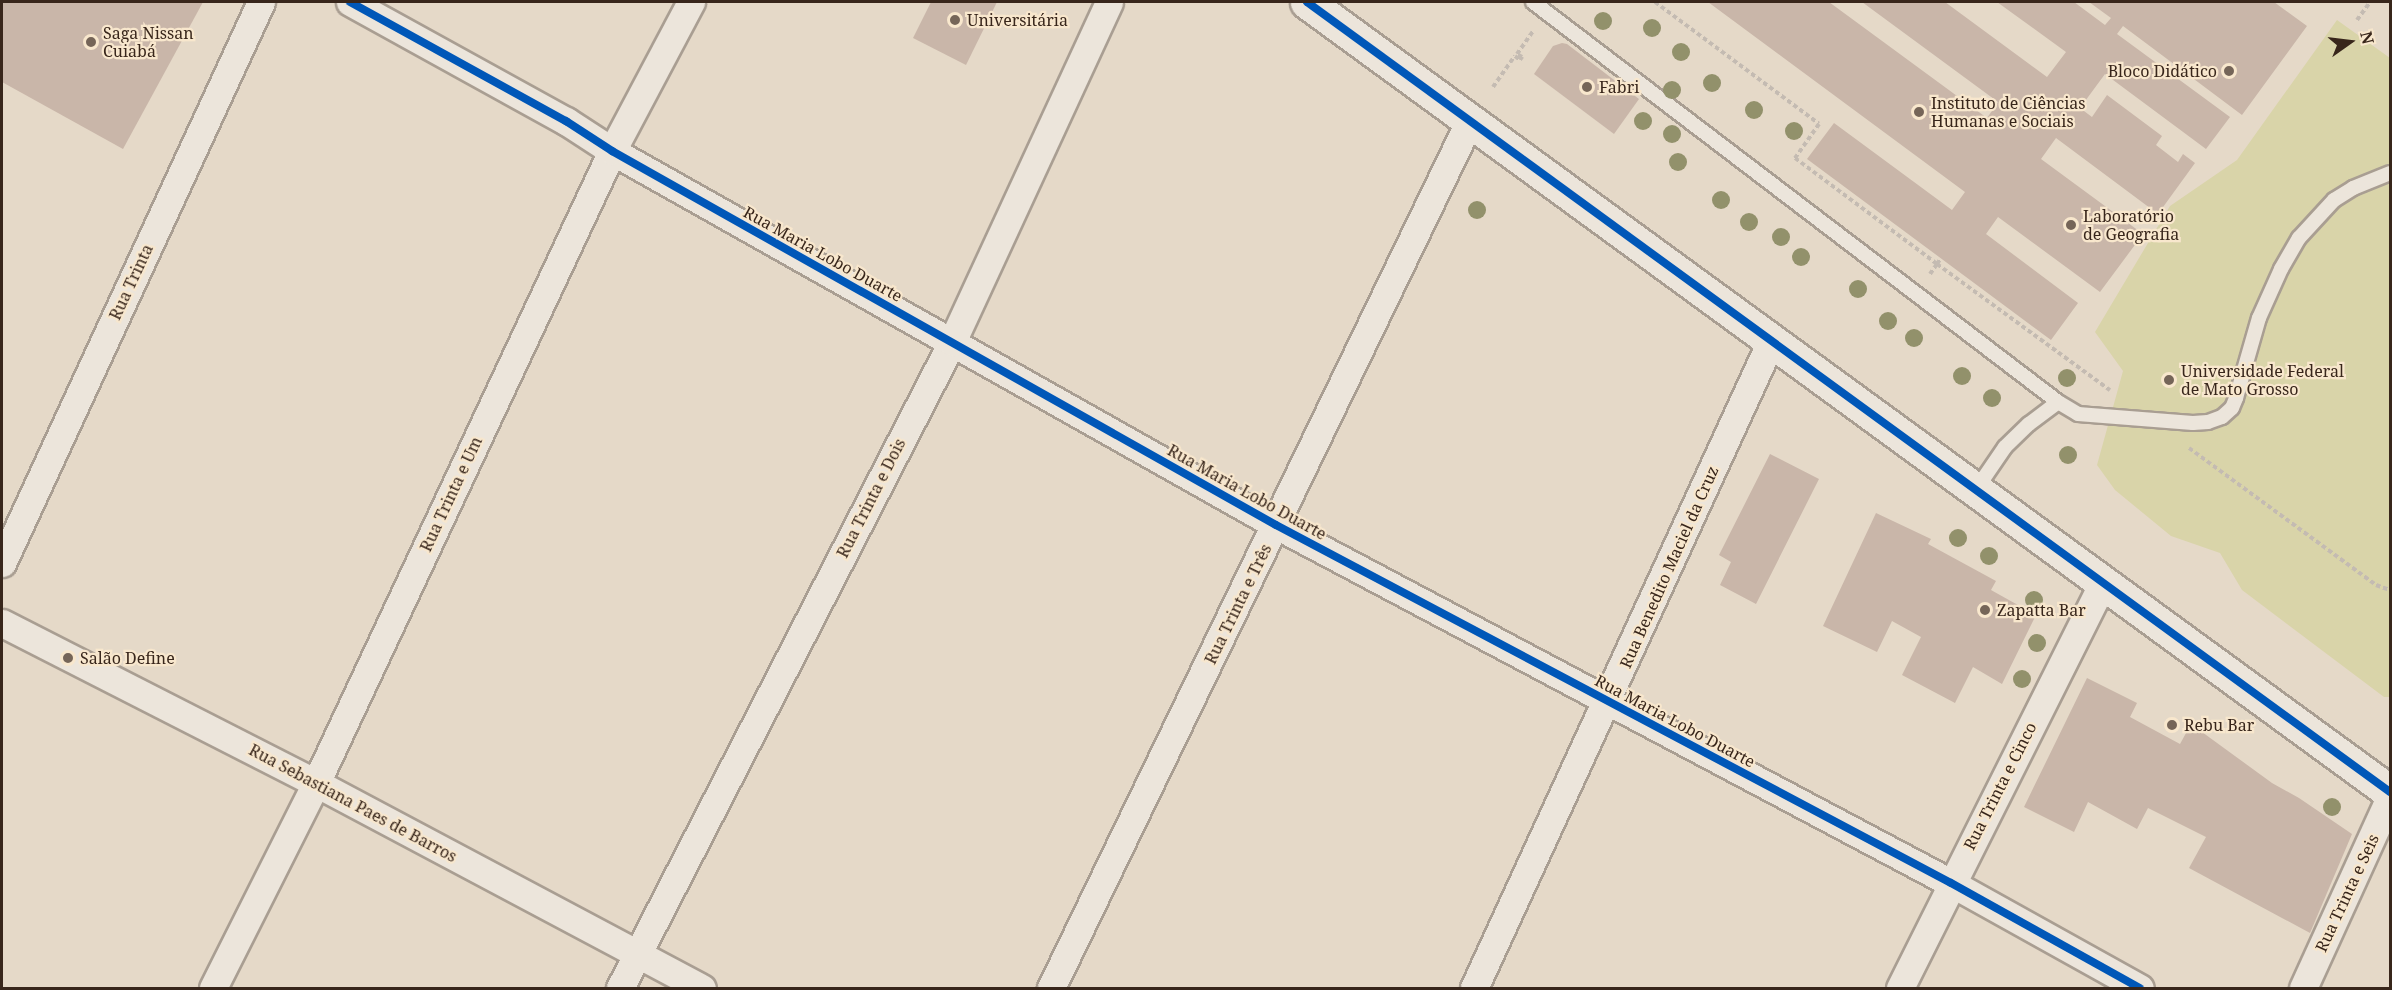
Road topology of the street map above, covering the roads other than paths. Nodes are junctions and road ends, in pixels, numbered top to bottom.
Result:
1 (261, 2) edge
2 (350, 2) edge
3 (692, 2) edge
4 (1109, 2) edge
5 (1307, 2) edge
6 (1533, 2) edge
7 (1470, 120) junction
8 (612, 151) junction
9 (2391, 173) edge
10 (1772, 341) junction
11 (952, 342) junction
12 (2058, 402) junction
13 (1975, 491) junction
14 (1276, 525) junction
15 (2, 562) edge
16 (2102, 584) junction
17 (2, 623) edge
18 (1608, 701) junction
19 (316, 783) junction
20 (2391, 792) edge
21 (2391, 797) edge
22 (1951, 883) junction
23 (637, 953) junction
24 (213, 988) edge
25 (620, 988) edge
26 (702, 988) edge
27 (1051, 988) edge
28 (1474, 988) edge
29 (1900, 988) edge
30 (2140, 988) edge
31 (2303, 988) edge

1 - 15 street, Rua Trinta
2 - 8 street, Rua Maria Lobo Duarte
3 - 8 street, Rua Trinta e Um
4 - 11 street, Rua Trinta e Dois
5 - 7 street
6 - 12 lane
7 - 10 street
7 - 14 street, Rua Trinta e Três
8 - 11 street, Rua Maria Lobo Duarte
8 - 19 street, Rua Trinta e Um
9 - 12 lane
10 - 13 street
10 - 18 street, Rua Benedito Maciel da Cruz
11 - 14 street, Rua Maria Lobo Duarte
11 - 23 street, Rua Trinta e Dois
12 - 13 lane
13 - 16 street
14 - 18 street, Rua Maria Lobo Duarte
14 - 27 street, Rua Trinta e Três
16 - 20 street
16 - 22 street, Rua Trinta e Cinco
17 - 19 street, Rua Sebastiana Paes de Barros
18 - 22 street, Rua Maria Lobo Duarte
18 - 28 street, Rua Benedito Maciel da Cruz
19 - 23 street, Rua Sebastiana Paes de Barros
19 - 24 street, Rua Trinta e Um
21 - 31 street, Rua Trinta e Seis
22 - 29 street, Rua Trinta e Cinco
22 - 30 street, Rua Maria Lobo Duarte
23 - 25 street, Rua Trinta e Dois
23 - 26 street, Rua Sebastiana Paes de Barros

